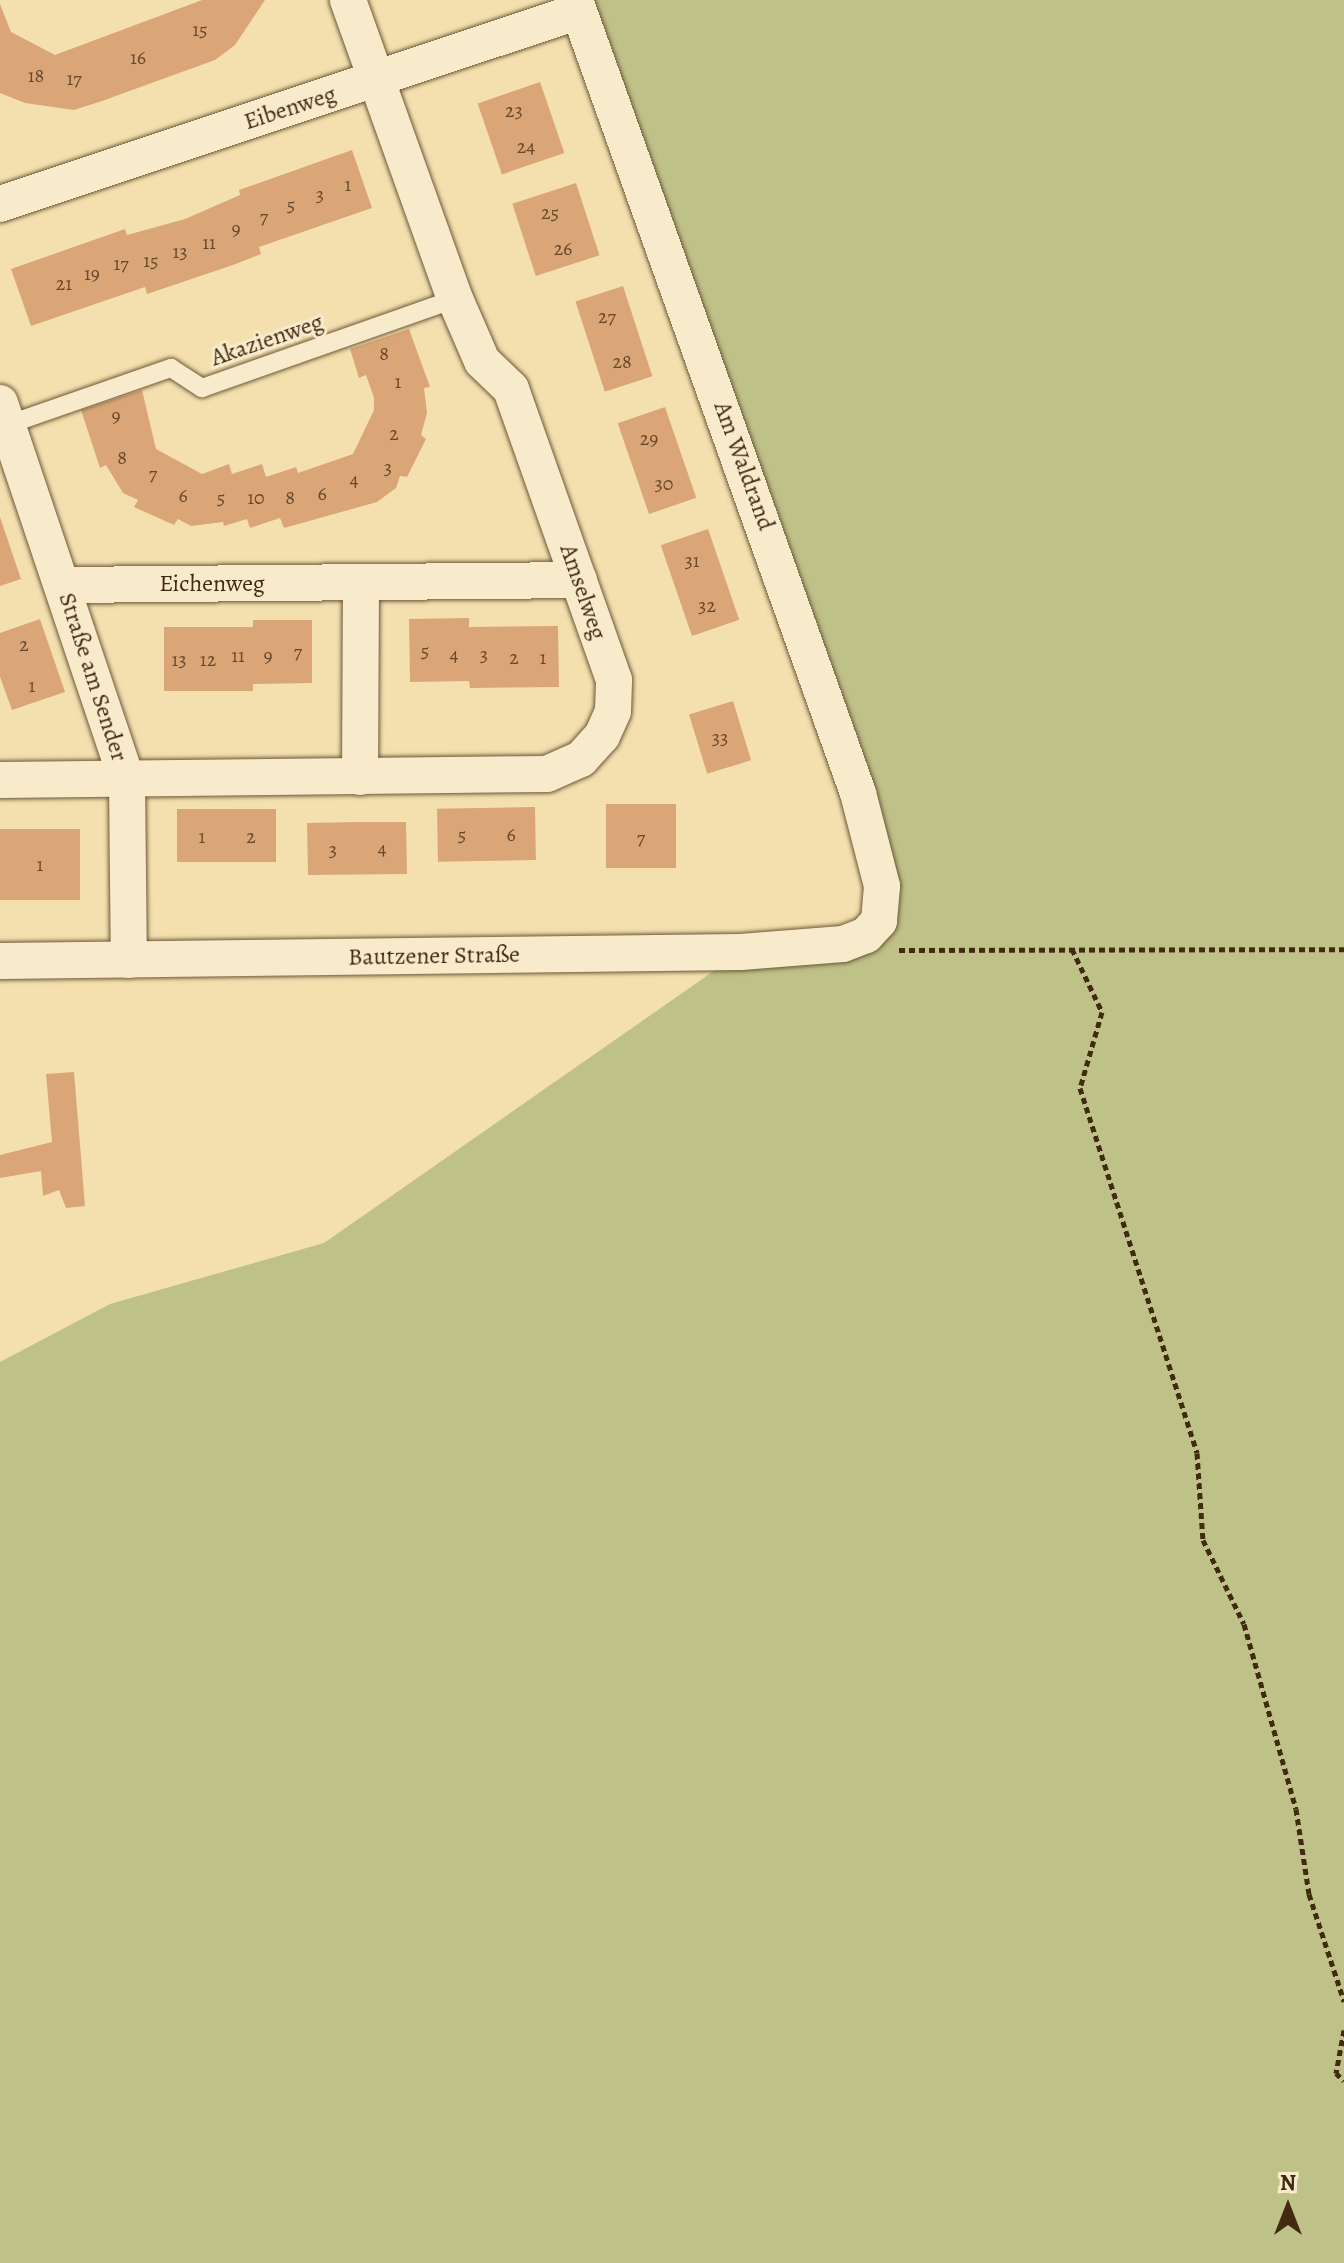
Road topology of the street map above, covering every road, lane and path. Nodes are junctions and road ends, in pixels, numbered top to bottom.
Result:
1 (348, 0) edge
2 (577, 6) edge
3 (375, 79) junction
4 (0, 204) edge
5 (455, 299) junction
6 (4, 414) edge
7 (579, 580) junction
8 (361, 583) junction
9 (62, 585) junction
10 (360, 777) junction
11 (0, 780) edge
12 (127, 781) junction
13 (866, 935) junction
14 (1072, 949) junction
15 (1344, 949) edge
16 (129, 960) junction
17 (0, 961) edge
18 (1344, 2001) edge
19 (1344, 2030) edge
20 (1344, 2081) edge

1 - 3 street, Amselweg
2 - 3 street, Eibenweg
2 - 13 street, Am Waldrand
3 - 4 street, Eibenweg
3 - 5 street, Amselweg
5 - 6 lane, Akazienweg
5 - 7 street, Amselweg
6 - 9 street, Straße am Sender
7 - 8 street, Eichenweg
7 - 10 street, Amselweg
8 - 9 street, Eichenweg
8 - 10 street
9 - 12 street, Straße am Sender
10 - 12 street, Amselweg
11 - 12 street, Amselweg
12 - 16 street, Straße am Sender
13 - 14 path
13 - 16 street, Bautzener Straße
14 - 15 path
14 - 18 path
16 - 17 street, Bautzener Straße
19 - 20 path

